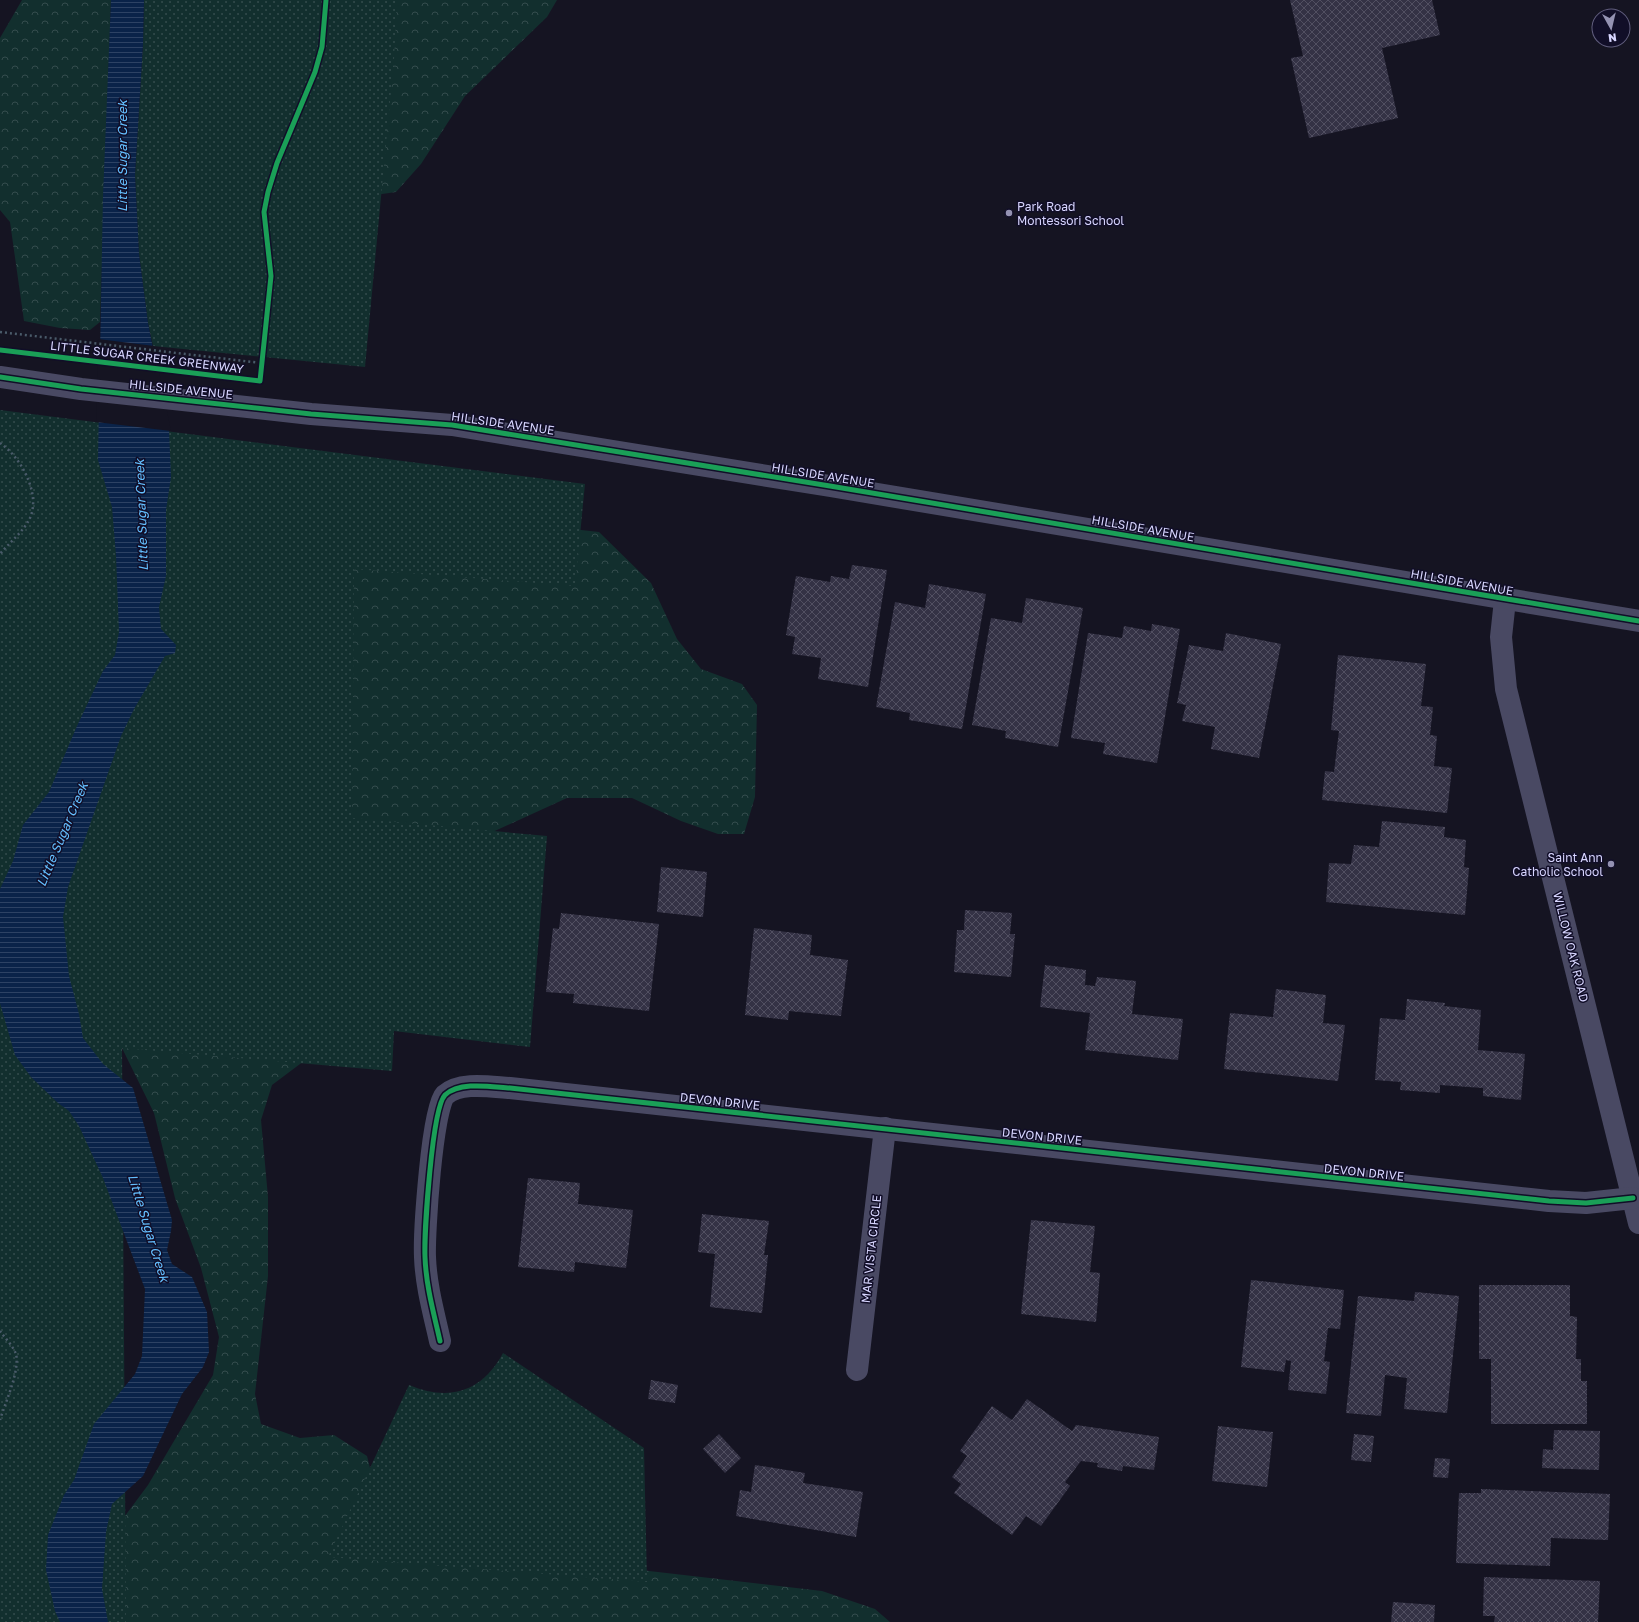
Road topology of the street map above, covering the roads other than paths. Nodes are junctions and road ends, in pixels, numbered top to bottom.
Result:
1 (0, 377) edge
2 (1505, 600) junction
3 (1639, 621) edge
4 (885, 1128) junction
5 (1633, 1198) junction
6 (1639, 1223) edge
7 (440, 1342) dead end
8 (857, 1370) dead end

1 - 2 street, HILLSIDE AVENUE
2 - 3 street, HILLSIDE AVENUE
2 - 5 street, WILLOW OAK ROAD
4 - 5 street, DEVON DRIVE
4 - 7 street, DEVON DRIVE
4 - 8 street, MAR VISTA CIRCLE
5 - 6 street, WILLOW OAK ROAD

